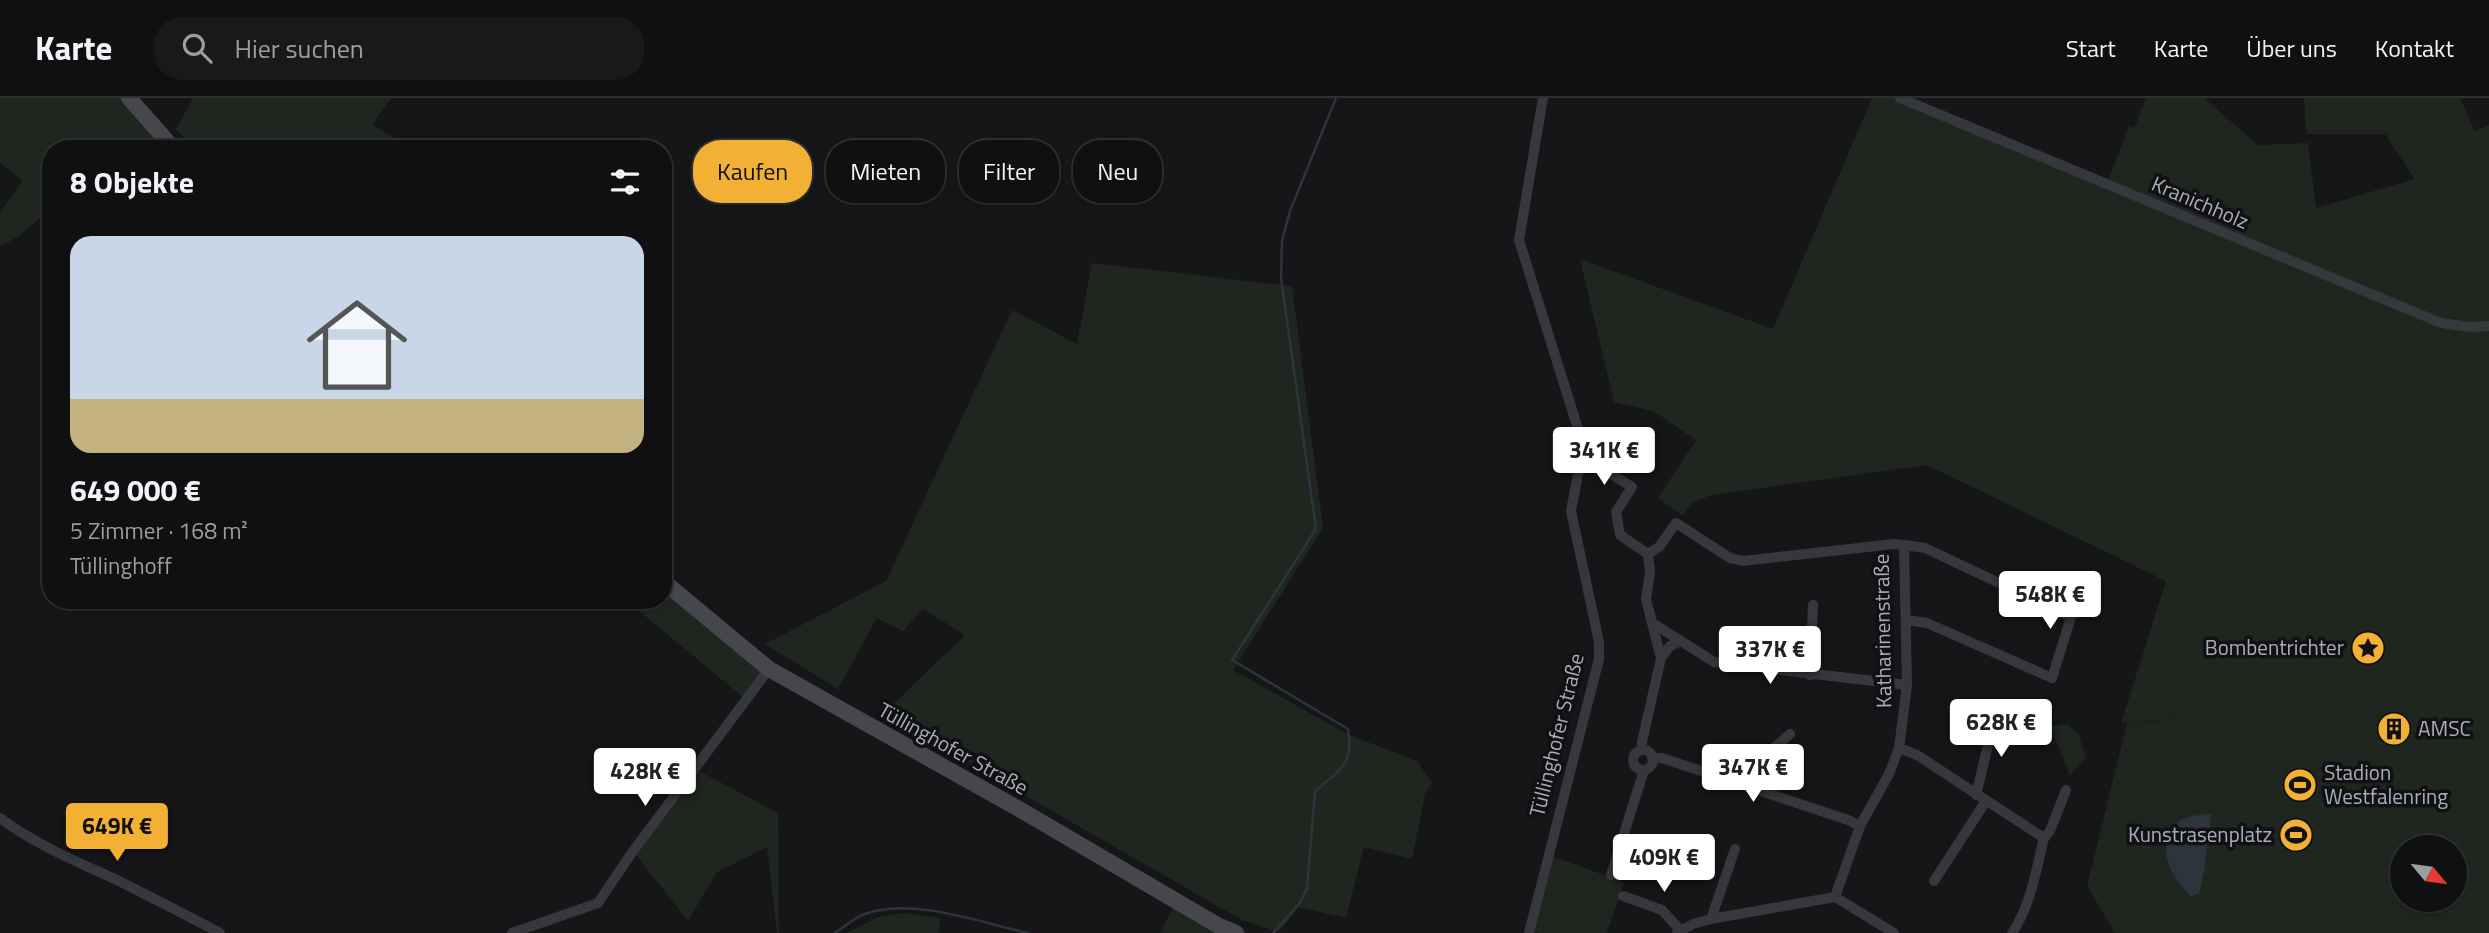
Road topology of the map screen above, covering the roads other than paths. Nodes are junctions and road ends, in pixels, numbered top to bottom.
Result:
1 (129, 98) edge
2 (1543, 98) edge
3 (1900, 98) edge
4 (166, 140) edge
5 (2489, 326) edge
6 (1592, 462) dead end
7 (1904, 545) junction
8 (1648, 554) junction
9 (672, 589) edge
10 (1813, 604) dead end
11 (1907, 620) junction
12 (1654, 624) junction
13 (1681, 641) junction
14 (1661, 657) junction
15 (769, 668) junction
16 (1810, 675) junction
17 (1907, 685) junction
18 (1996, 716) dead end
19 (1790, 734) dead end
20 (1899, 748) junction
21 (1642, 750) junction
22 (1652, 758) junction
23 (1644, 770) junction
24 (1760, 790) junction
25 (2066, 790) dead end
26 (1981, 798) junction
27 (0, 818) edge
28 (1860, 826) junction
29 (2044, 838) junction
30 (1735, 849) dead end
31 (1611, 875) dead end
32 (1934, 881) dead end
33 (1623, 896) dead end
34 (1835, 897) junction
35 (1711, 919) junction
36 (1679, 931) edge
37 (220, 933) edge
38 (512, 933) edge
39 (1236, 933) edge
40 (1529, 933) edge
41 (1894, 933) edge
42 (2012, 933) edge

1 - 4 main road
2 - 40 street, Tüllinghofer Straße
3 - 5 street, Kranichholz
6 - 8 street
7 - 8 street, Katharinenstraße
7 - 11 street, Katharinenstraße
7 - 11 street
8 - 12 street
9 - 15 main road, Tüllinghofer Straße
10 - 16 street
11 - 17 street, Katharinenstraße
12 - 13 street
12 - 14 street
13 - 14 street
13 - 16 street
14 - 21 street
15 - 38 street
15 - 39 main road, Tüllinghofer Straße
16 - 17 street
17 - 20 street, Katharinenstraße
18 - 26 street
19 - 24 street
20 - 26 street
20 - 28 street, Katharinenstraße
21 - 22 street
21 - 23 street
22 - 23 street
22 - 24 street
23 - 31 street
24 - 28 street
25 - 29 street
26 - 29 street
26 - 32 street
27 - 37 street
28 - 34 street, Katharinenstraße
29 - 42 street
30 - 35 street
33 - 36 street
34 - 35 street
34 - 41 street
35 - 36 street

